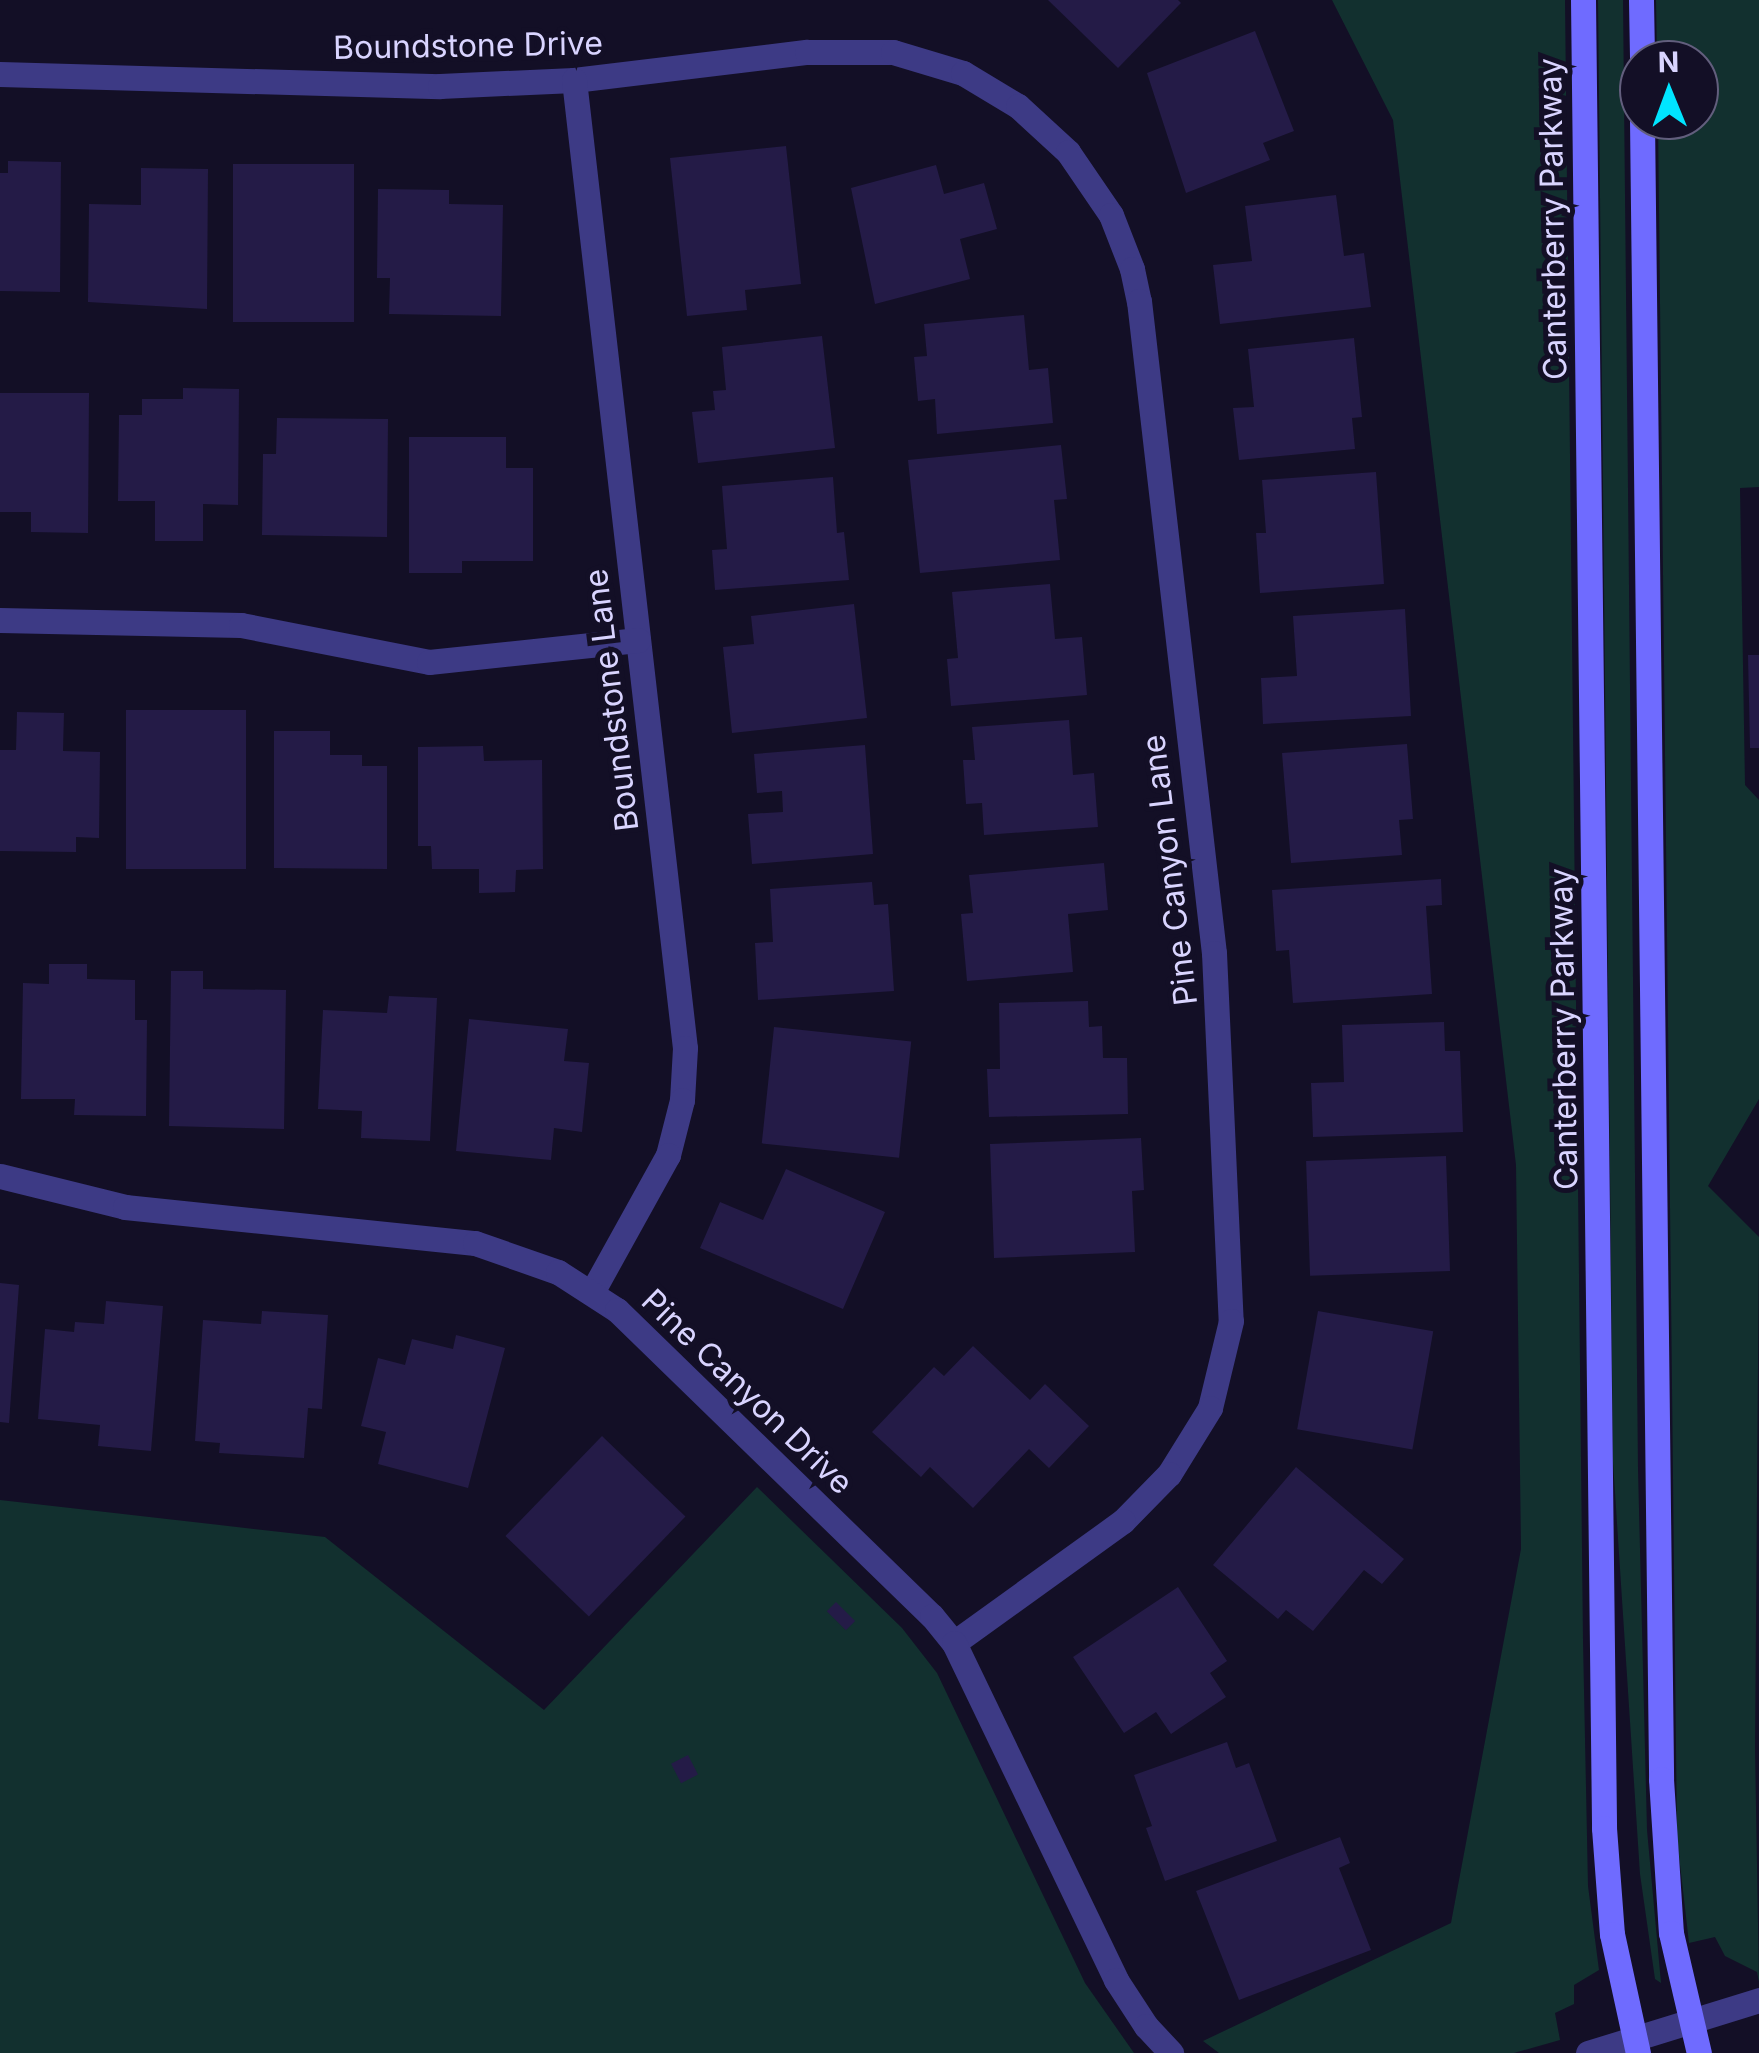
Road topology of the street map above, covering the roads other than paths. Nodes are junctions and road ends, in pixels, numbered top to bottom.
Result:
1 (1583, 0) edge
2 (1641, 0) edge
3 (1642, 40) edge
4 (935, 61) joint
5 (0, 74) edge
6 (574, 80) junction
7 (1642, 140) edge
8 (0, 620) edge
9 (638, 640) junction
10 (0, 1176) edge
11 (592, 1292) junction
12 (954, 1643) junction
13 (1759, 2000) edge
14 (1690, 2021) junction
15 (1636, 2046) edge
16 (1171, 2053) edge
17 (1588, 2053) edge
18 (1699, 2053) edge

1 - 15 street, Canterberry Parkway
2 - 3 street
4 - 6 street, Boundstone Drive
4 - 12 street, Pine Canyon Lane
5 - 6 street, Boundstone Drive
6 - 9 street, Boundstone Lane
7 - 14 street
8 - 9 street
9 - 11 street, Boundstone Lane
10 - 11 street, Pine Canyon Drive
11 - 12 street, Pine Canyon Drive
12 - 16 street, Pine Canyon Drive
13 - 14 street
14 - 15 street
14 - 18 street
15 - 17 street

